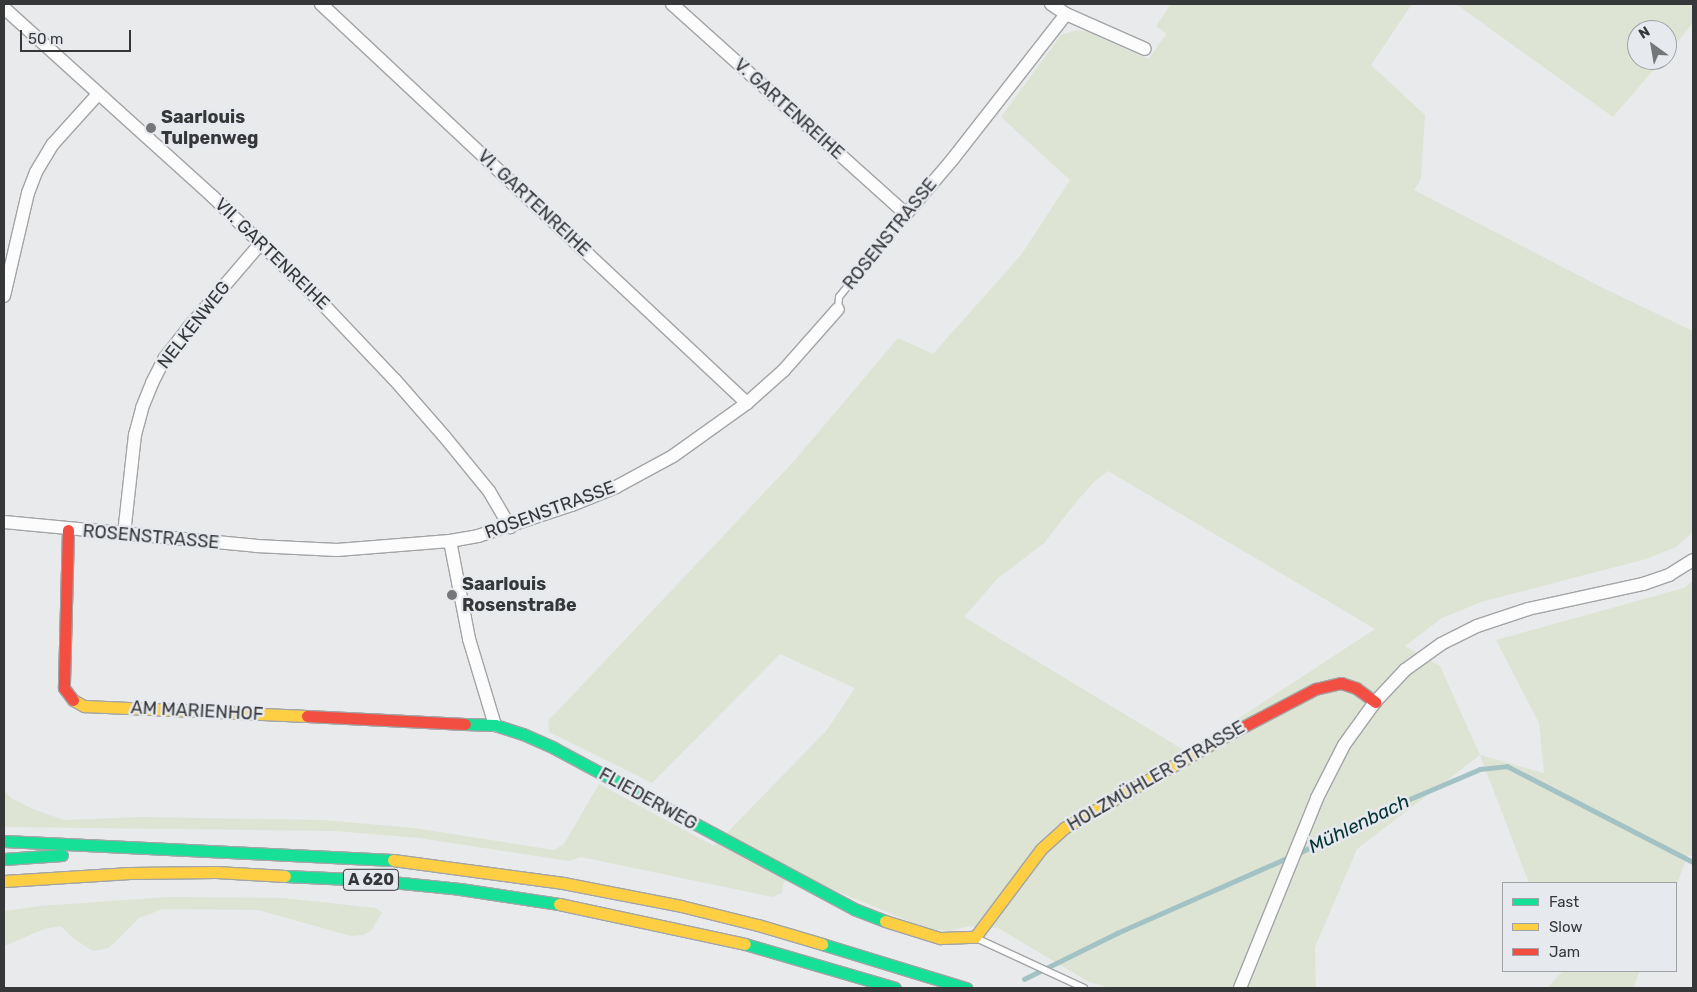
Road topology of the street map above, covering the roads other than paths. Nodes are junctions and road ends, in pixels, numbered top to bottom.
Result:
1 (321, 4) edge
2 (672, 4) edge
3 (1051, 4) edge
4 (4, 8) edge
5 (1066, 14) junction
6 (1145, 49) dead end
7 (98, 94) junction
8 (906, 214) junction
9 (261, 243) junction
10 (4, 296) edge
11 (838, 309) joint
12 (747, 403) junction
13 (4, 522) edge
14 (510, 527) junction
15 (68, 530) junction
16 (124, 534) junction
17 (450, 541) junction
18 (1693, 560) edge
19 (1375, 702) junction
20 (495, 725) junction
21 (4, 841) edge
22 (218, 851) junction
23 (4, 859) edge
24 (130, 873) junction
25 (4, 881) edge
26 (4, 892) edge
27 (975, 938) junction
28 (895, 988) edge
29 (966, 988) edge
30 (1084, 988) edge
31 (1240, 988) edge

1 - 12 street, VI. GARTENREIHE
2 - 8 street, V. GARTENREIHE
3 - 5 street
4 - 7 street, VII. GARTENREIHE
5 - 6 street
5 - 8 street, ROSENSTRASSE
7 - 9 street, VII. GARTENREIHE
7 - 10 street
8 - 11 lane, ROSENSTRASSE
9 - 14 street, VII. GARTENREIHE
9 - 16 street, NELKENWEG
11 - 12 street, ROSENSTRASSE
12 - 14 street, ROSENSTRASSE
13 - 15 street, ROSENSTRASSE
14 - 17 street, ROSENSTRASSE
15 - 16 street, ROSENSTRASSE
15 - 20 main road, AM MARIENHOF
16 - 17 street, ROSENSTRASSE
17 - 20 street
18 - 19 street
19 - 27 main road, HOLZMÜHLER STRASSE
19 - 31 street
20 - 27 main road, FLIEDERWEG
21 - 22 main road
22 - 23 main road, A 620
22 - 29 main road, A 620
24 - 25 main road, A 620
24 - 26 main road
24 - 28 main road, A 620
27 - 30 lane

